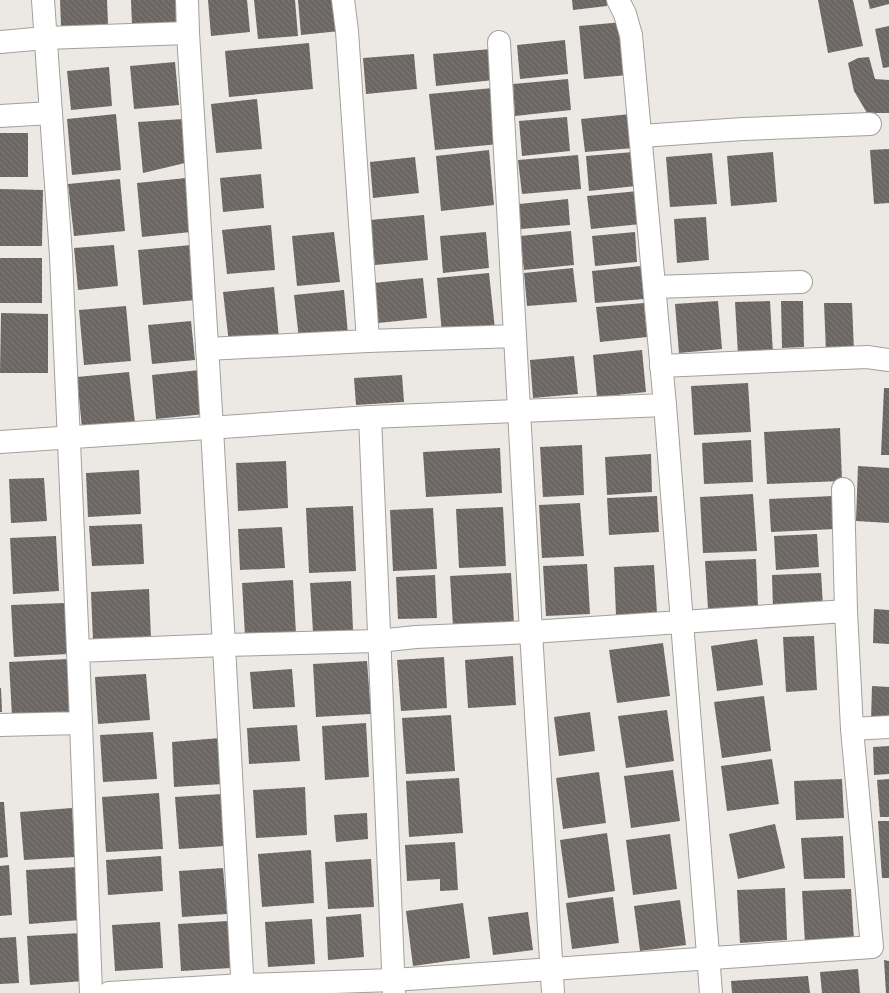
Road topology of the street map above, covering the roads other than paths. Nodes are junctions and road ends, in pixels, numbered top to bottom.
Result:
1 (43, 0) edge
2 (187, 0) edge
3 (343, 0) edge
4 (618, 0) edge
5 (188, 33) junction
6 (45, 38) junction
7 (0, 42) edge
8 (499, 42) dead end
9 (51, 113) junction
10 (0, 116) edge
11 (870, 124) dead end
12 (641, 136) junction
13 (801, 282) dead end
14 (655, 287) junction
15 (515, 336) junction
16 (368, 341) junction
17 (207, 349) junction
18 (889, 360) edge
19 (661, 366) junction
20 (665, 405) junction
21 (520, 411) junction
22 (370, 417) junction
23 (212, 428) junction
24 (69, 438) junction
25 (0, 442) edge
26 (843, 489) dead end
27 (846, 610) junction
28 (682, 622) junction
29 (531, 632) junction
30 (378, 641) junction
31 (224, 646) junction
32 (78, 652) junction
33 (81, 723) junction
34 (0, 725) edge
35 (889, 727) edge
36 (852, 729) junction
37 (880, 946) edge
38 (709, 957) junction
39 (550, 968) junction
40 (393, 986) edge
41 (243, 989) edge
42 (91, 993) edge
43 (109, 993) edge
44 (553, 993) edge
45 (711, 993) edge

1 - 6 street
2 - 5 street
3 - 16 street
4 - 12 street
5 - 6 street
5 - 17 street
6 - 7 street
6 - 9 street
8 - 15 street
9 - 10 street
9 - 24 street
11 - 12 street
12 - 14 street
13 - 14 street
14 - 19 street
15 - 16 street
15 - 21 street
16 - 17 street
17 - 23 street
18 - 19 street
19 - 20 street
20 - 21 street
20 - 28 street
21 - 22 street
21 - 29 street
22 - 23 street
22 - 30 street
23 - 24 street
23 - 31 street
24 - 25 street
24 - 32 street
26 - 27 street
27 - 28 street
27 - 36 street
28 - 29 street
28 - 38 street
29 - 30 street
29 - 39 street
30 - 31 street
30 - 40 street
31 - 32 street
31 - 41 street
32 - 33 street
33 - 34 street
33 - 42 street
35 - 36 street
36 - 37 street
37 - 38 street
38 - 39 street
38 - 45 street
39 - 40 street
39 - 44 street
40 - 41 street
41 - 43 street

